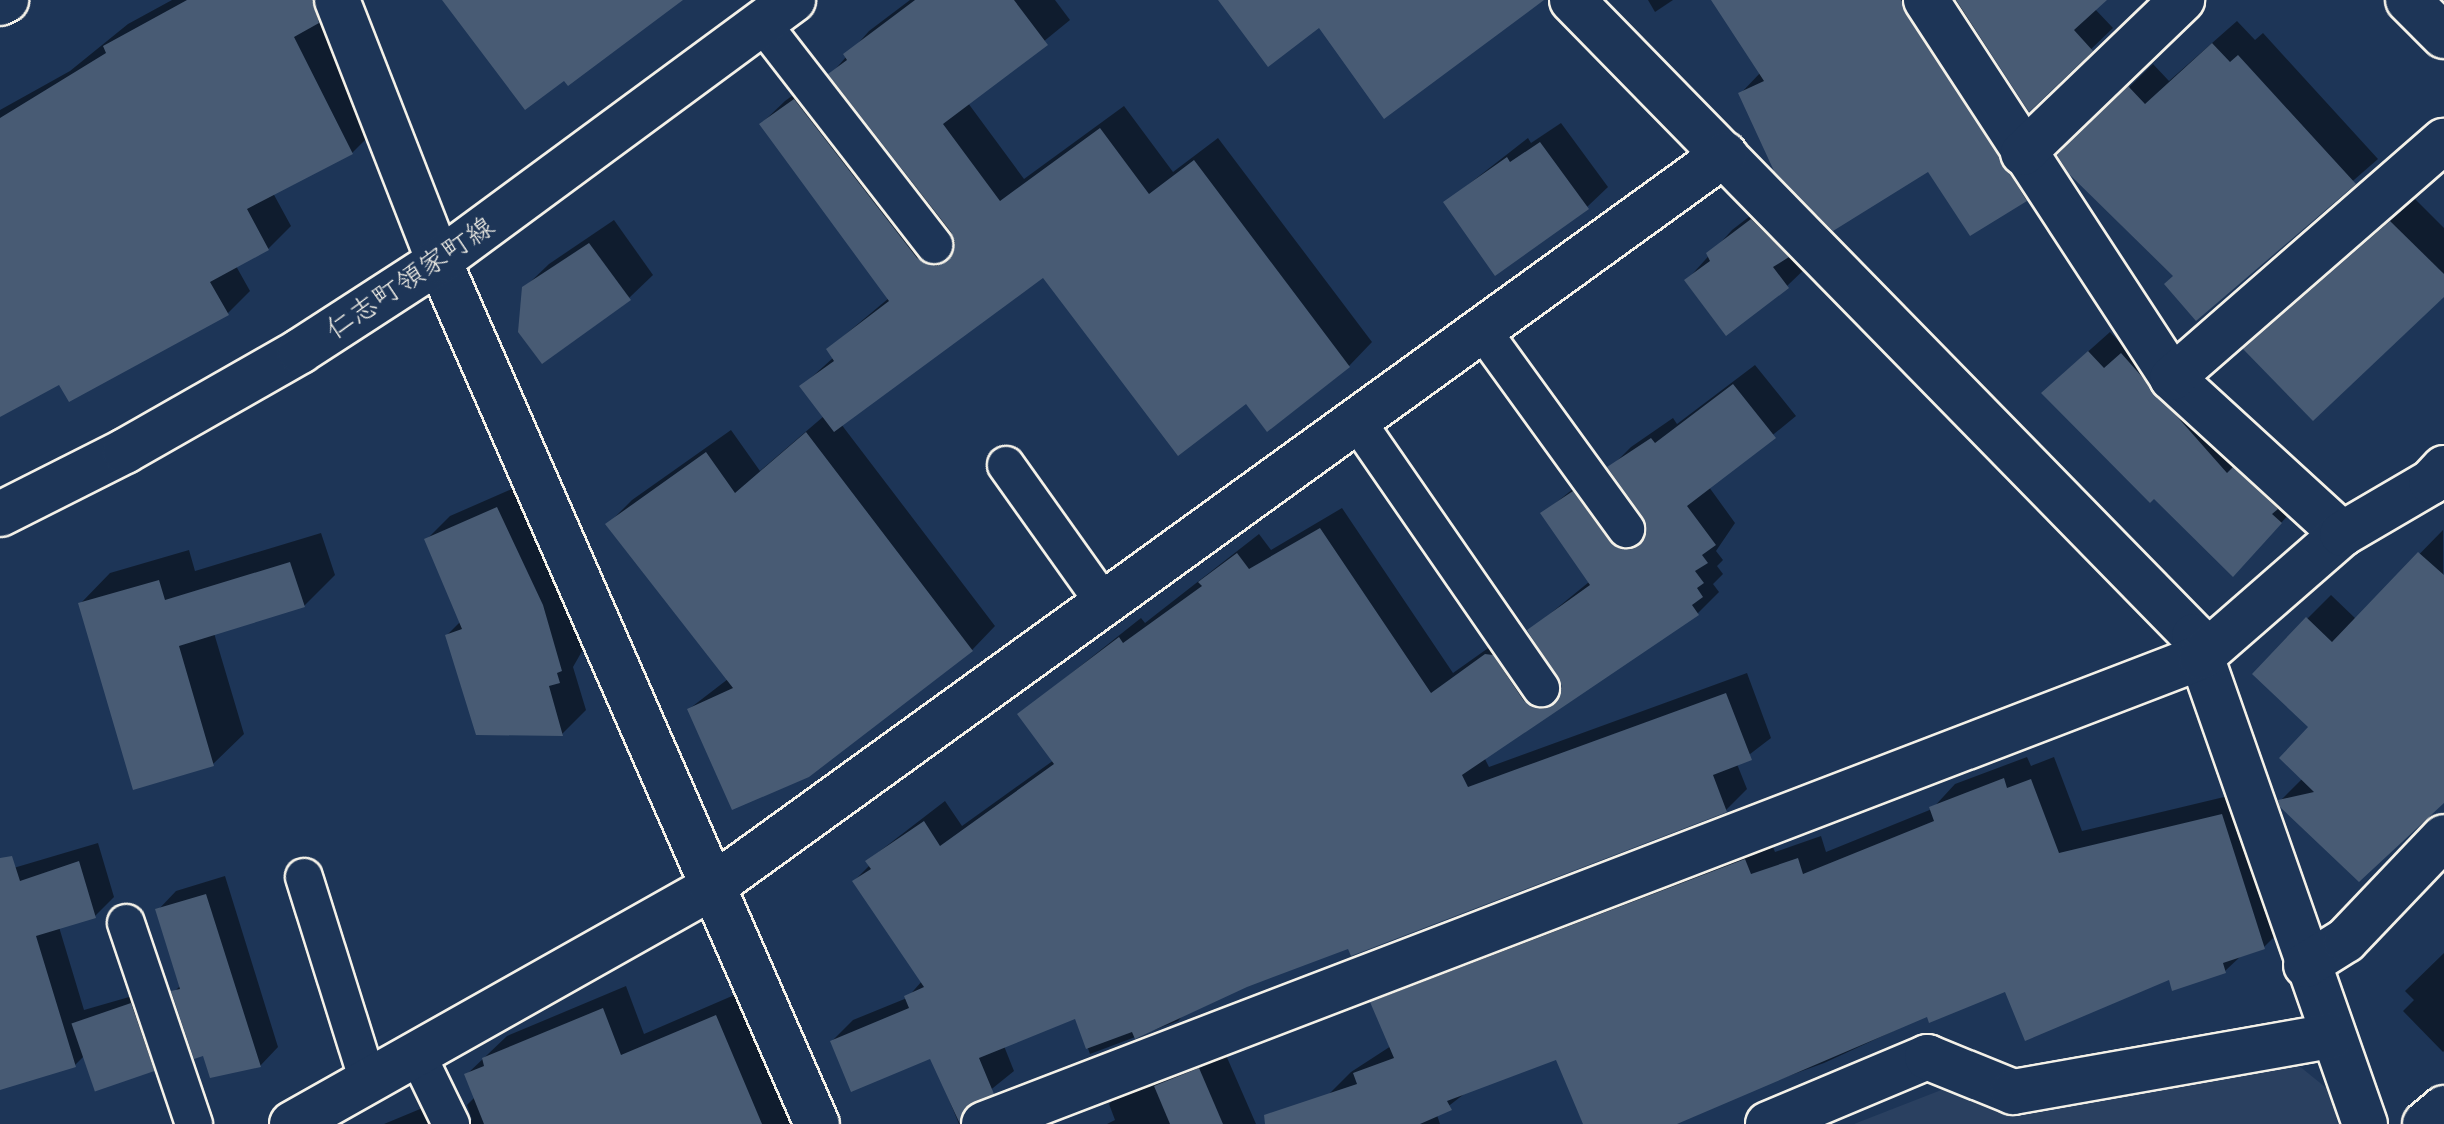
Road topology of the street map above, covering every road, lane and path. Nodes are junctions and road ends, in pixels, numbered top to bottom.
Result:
1 (6, 0) edge
2 (337, 0) edge
3 (1572, 0) edge
4 (1926, 0) edge
5 (2182, 0) edge
6 (2408, 0) edge
7 (0, 3) edge
8 (778, 12) edge
9 (2444, 36) edge
10 (2444, 141) edge
11 (2023, 153) junction
12 (1725, 154) junction
13 (934, 245) dead end
14 (439, 261) junction
15 (1482, 330) junction
16 (2172, 378) junction
17 (1356, 420) junction
18 (1006, 465) dead end
19 (2440, 481) edge
20 (0, 514) edge
21 (1626, 529) dead end
22 (2342, 534) junction
23 (1104, 603) junction
24 (2201, 657) junction
25 (1541, 688) dead end
26 (2444, 837) edge
27 (304, 877) dead end
28 (712, 887) junction
29 (126, 923) dead end
30 (2306, 965) junction
31 (2332, 1036) junction
32 (417, 1054) junction
33 (368, 1081) junction
34 (2444, 1108) edge
35 (194, 1124) edge
36 (292, 1124) edge
37 (451, 1124) edge
38 (817, 1124) edge
39 (984, 1124) edge
40 (1768, 1124) edge
41 (2365, 1124) edge
42 (2425, 1124) edge

1 - 7 street
2 - 14 street
3 - 12 street
4 - 11 street
5 - 11 street
6 - 9 street
8 - 13 lane
8 - 14 street, 仁志町領家町線
10 - 16 street
11 - 16 street
12 - 15 street
12 - 24 street
14 - 20 street, 仁志町領家町線
14 - 28 street
15 - 17 street
15 - 21 lane
16 - 22 street
17 - 23 street
17 - 25 lane
18 - 23 lane
19 - 22 street
22 - 24 street
23 - 28 street
24 - 30 street
24 - 39 street
26 - 30 street
27 - 33 lane
28 - 32 street
28 - 38 street
29 - 35 lane
30 - 31 street
31 - 40 street
31 - 41 street
32 - 33 street
32 - 37 lane
33 - 36 street
34 - 42 street

